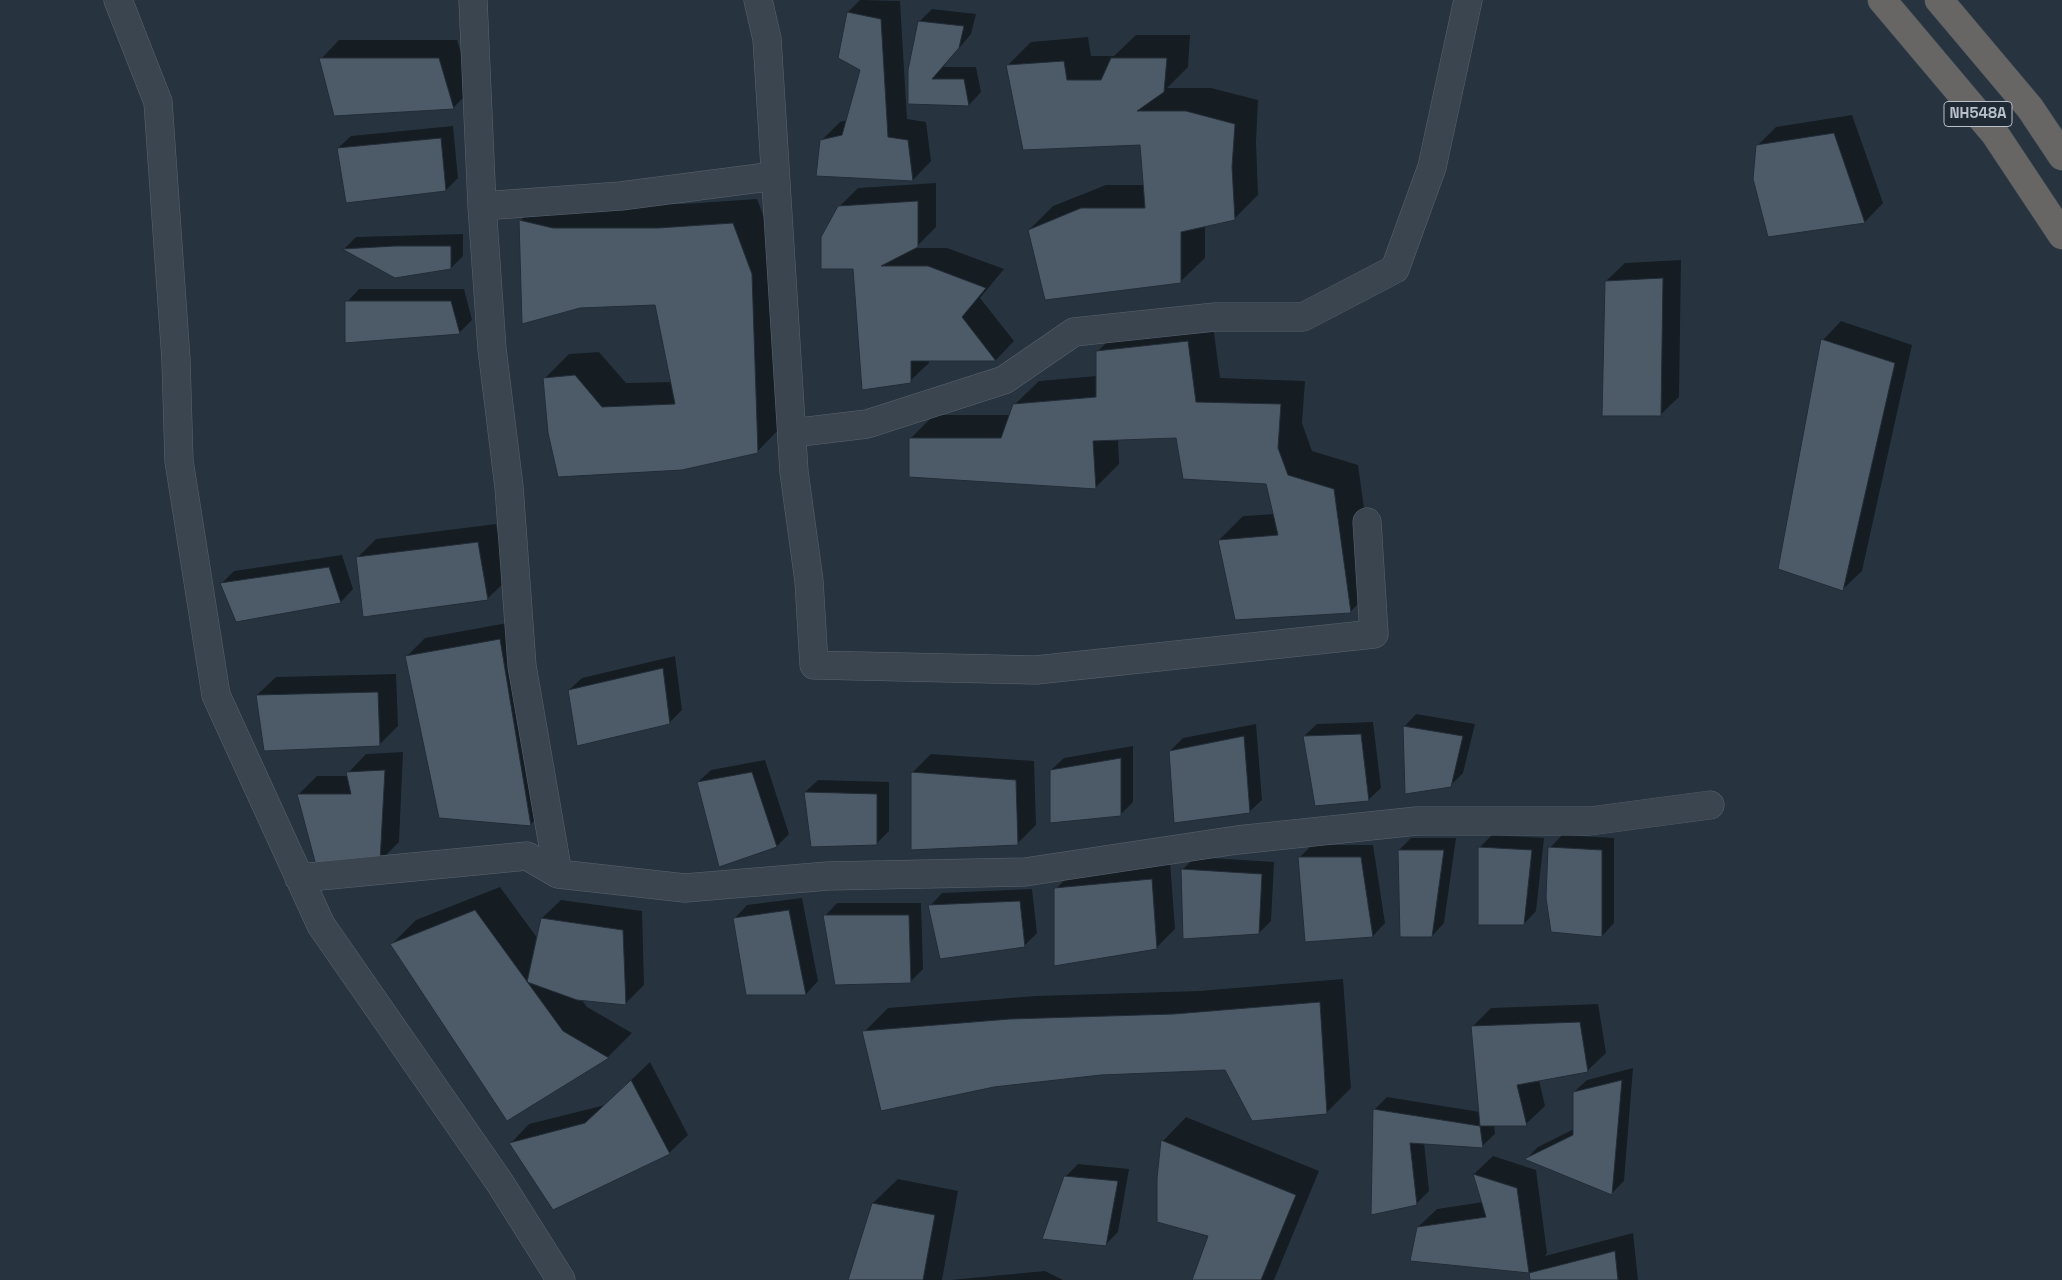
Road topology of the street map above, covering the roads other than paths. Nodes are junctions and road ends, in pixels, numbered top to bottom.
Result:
1 (118, 0) edge
2 (473, 0) edge
3 (758, 0) edge
4 (1468, 0) edge
5 (1882, 0) edge
6 (1939, 0) edge
7 (2062, 156) edge
8 (775, 176) junction
9 (482, 206) junction
10 (2062, 235) edge
11 (792, 433) junction
12 (1367, 522) dead end
13 (1710, 805) dead end
14 (558, 874) junction
15 (299, 878) junction
16 (561, 1280) edge

1 - 15 street
2 - 9 street
3 - 8 street
4 - 11 street
5 - 10 highway, NH548A
6 - 7 highway, NH548A
8 - 9 street
8 - 11 street
9 - 14 street
11 - 12 street
13 - 14 street
14 - 15 street
15 - 16 street

